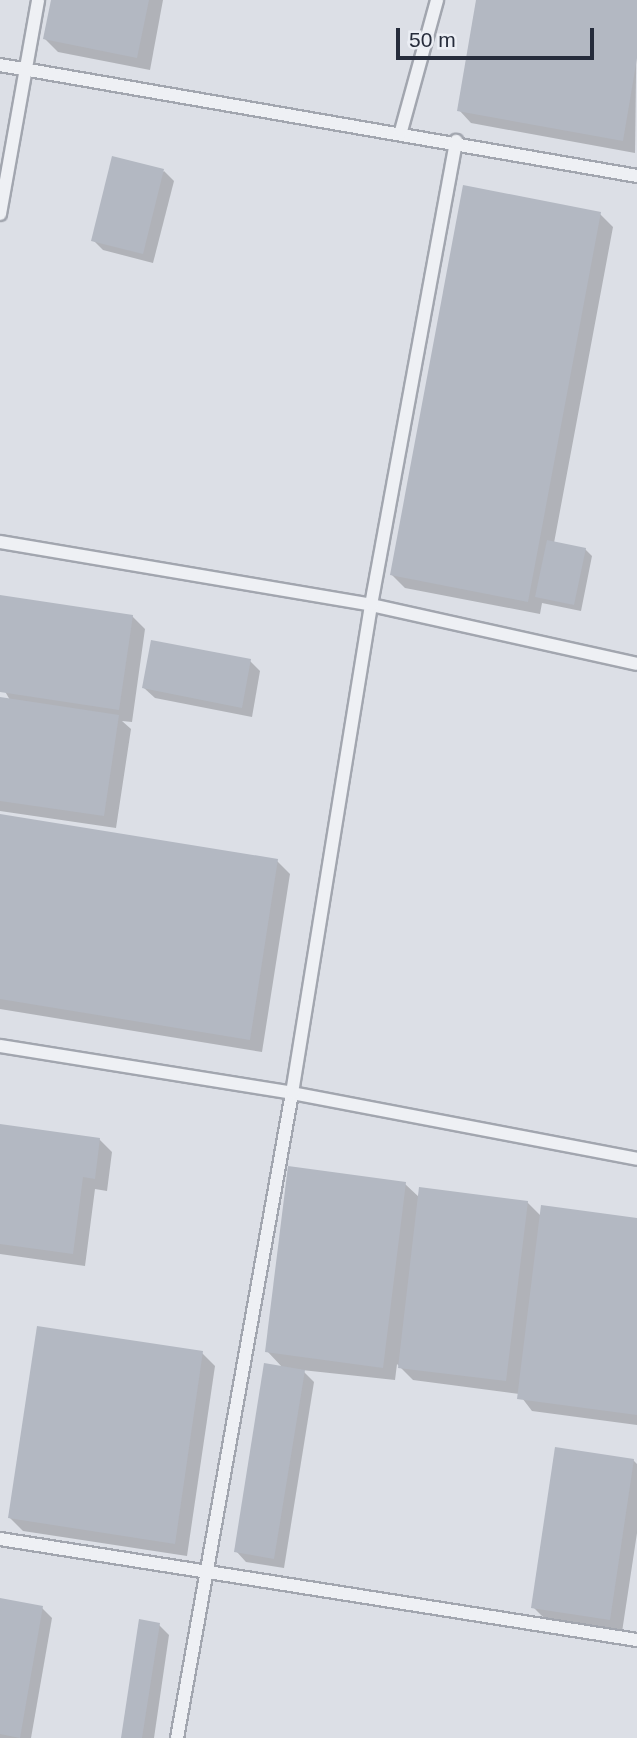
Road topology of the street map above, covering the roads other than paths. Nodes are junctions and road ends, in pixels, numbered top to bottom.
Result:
1 (38, 0) edge
2 (437, 0) edge
3 (0, 65) edge
4 (26, 69) junction
5 (401, 131) junction
6 (456, 141) junction
7 (637, 176) edge
8 (0, 214) edge
9 (0, 542) edge
10 (371, 606) junction
11 (637, 664) edge
12 (0, 1046) edge
13 (292, 1093) junction
14 (637, 1160) edge
15 (0, 1539) edge
16 (204, 1571) junction
17 (636, 1635) edge
18 (177, 1738) edge

1 - 4 lane
2 - 5 lane
3 - 4 lane
4 - 5 lane
4 - 8 lane
5 - 6 lane
6 - 7 lane
6 - 10 lane
9 - 10 lane
10 - 11 lane
10 - 13 lane
12 - 13 lane
13 - 14 lane
13 - 16 lane
15 - 16 lane
16 - 17 lane
16 - 18 lane

